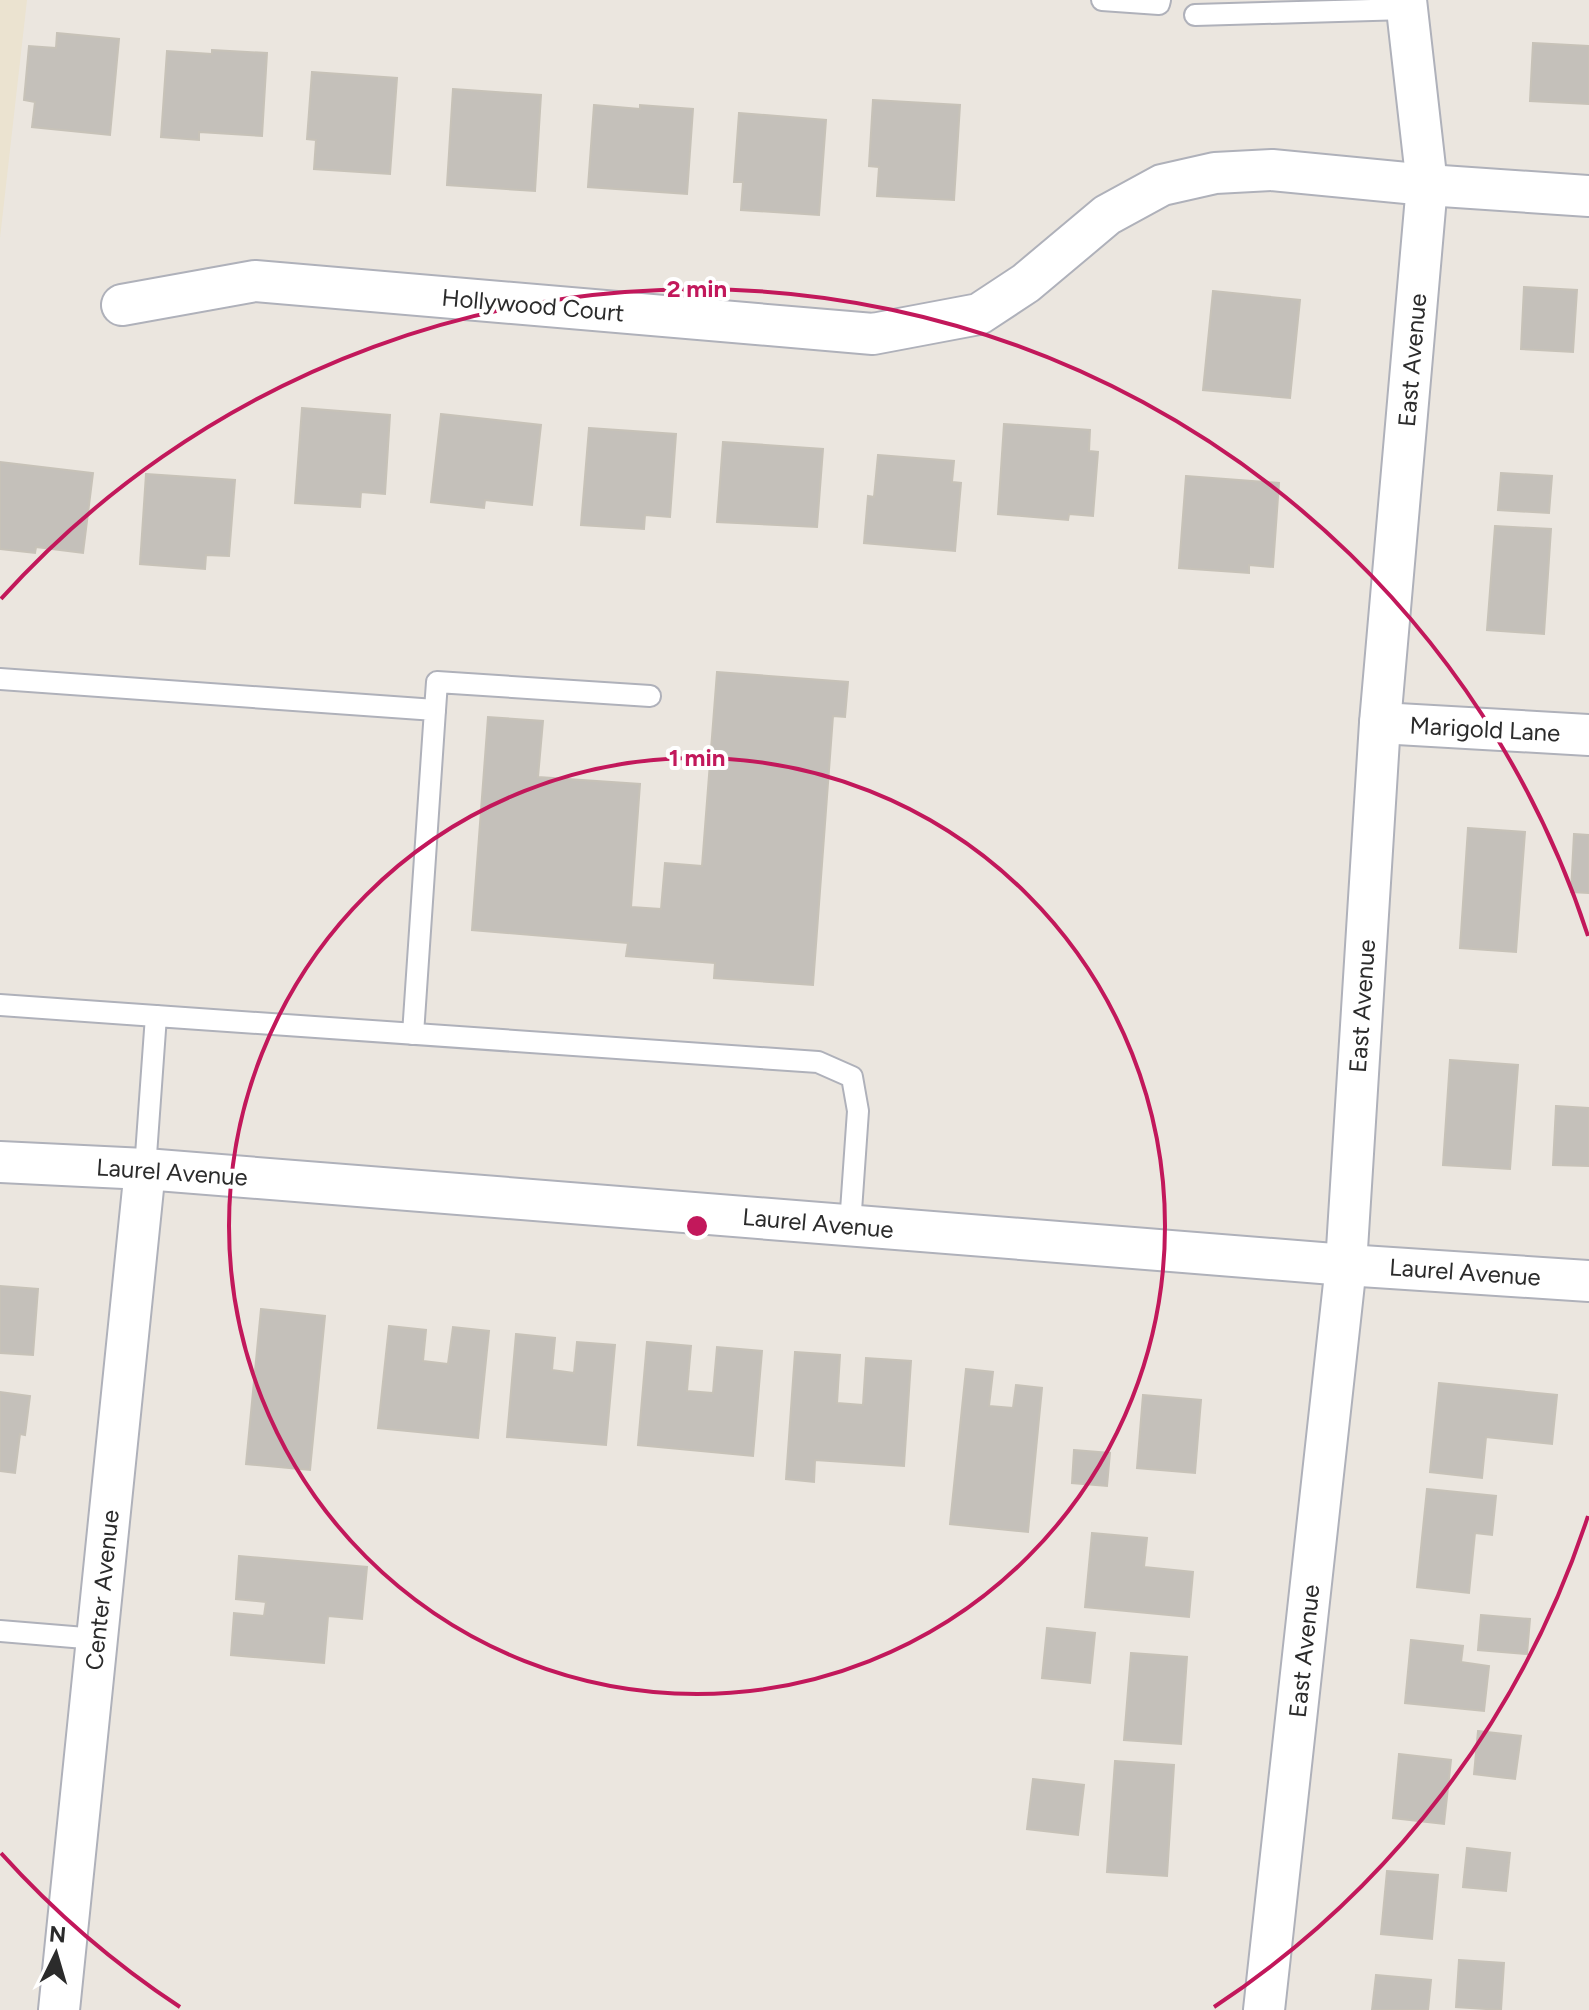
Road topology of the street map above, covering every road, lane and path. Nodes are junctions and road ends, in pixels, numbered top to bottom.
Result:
1 (1102, 0) edge
2 (1160, 0) edge
3 (1406, 4) edge
4 (1195, 15) dead end
5 (1427, 185) junction
6 (1589, 196) edge
7 (122, 305) dead end
8 (0, 679) edge
9 (650, 696) dead end
10 (435, 710) junction
11 (1380, 723) junction
12 (1589, 735) edge
13 (0, 1005) edge
14 (156, 1016) junction
15 (413, 1034) junction
16 (0, 1162) edge
17 (145, 1169) junction
18 (850, 1225) junction
19 (1346, 1265) junction
20 (1589, 1281) edge
21 (0, 1631) edge
22 (97, 1639) junction
23 (59, 2010) edge
24 (1264, 2010) edge

1 - 2 lane
3 - 4 lane
3 - 5 street, East Avenue
5 - 6 street, Hollywood Court
5 - 7 street, Hollywood Court
5 - 11 street, East Avenue
8 - 10 lane
9 - 10 lane
10 - 15 lane
11 - 12 street, Marigold Lane
11 - 19 street, East Avenue
13 - 14 lane
14 - 15 lane
14 - 17 lane
15 - 18 lane
16 - 17 street, Laurel Avenue
17 - 18 street, Laurel Avenue
17 - 22 street, Center Avenue
18 - 19 street, Laurel Avenue
19 - 20 street, Laurel Avenue
19 - 24 street, East Avenue
21 - 22 lane
22 - 23 street, Center Avenue

